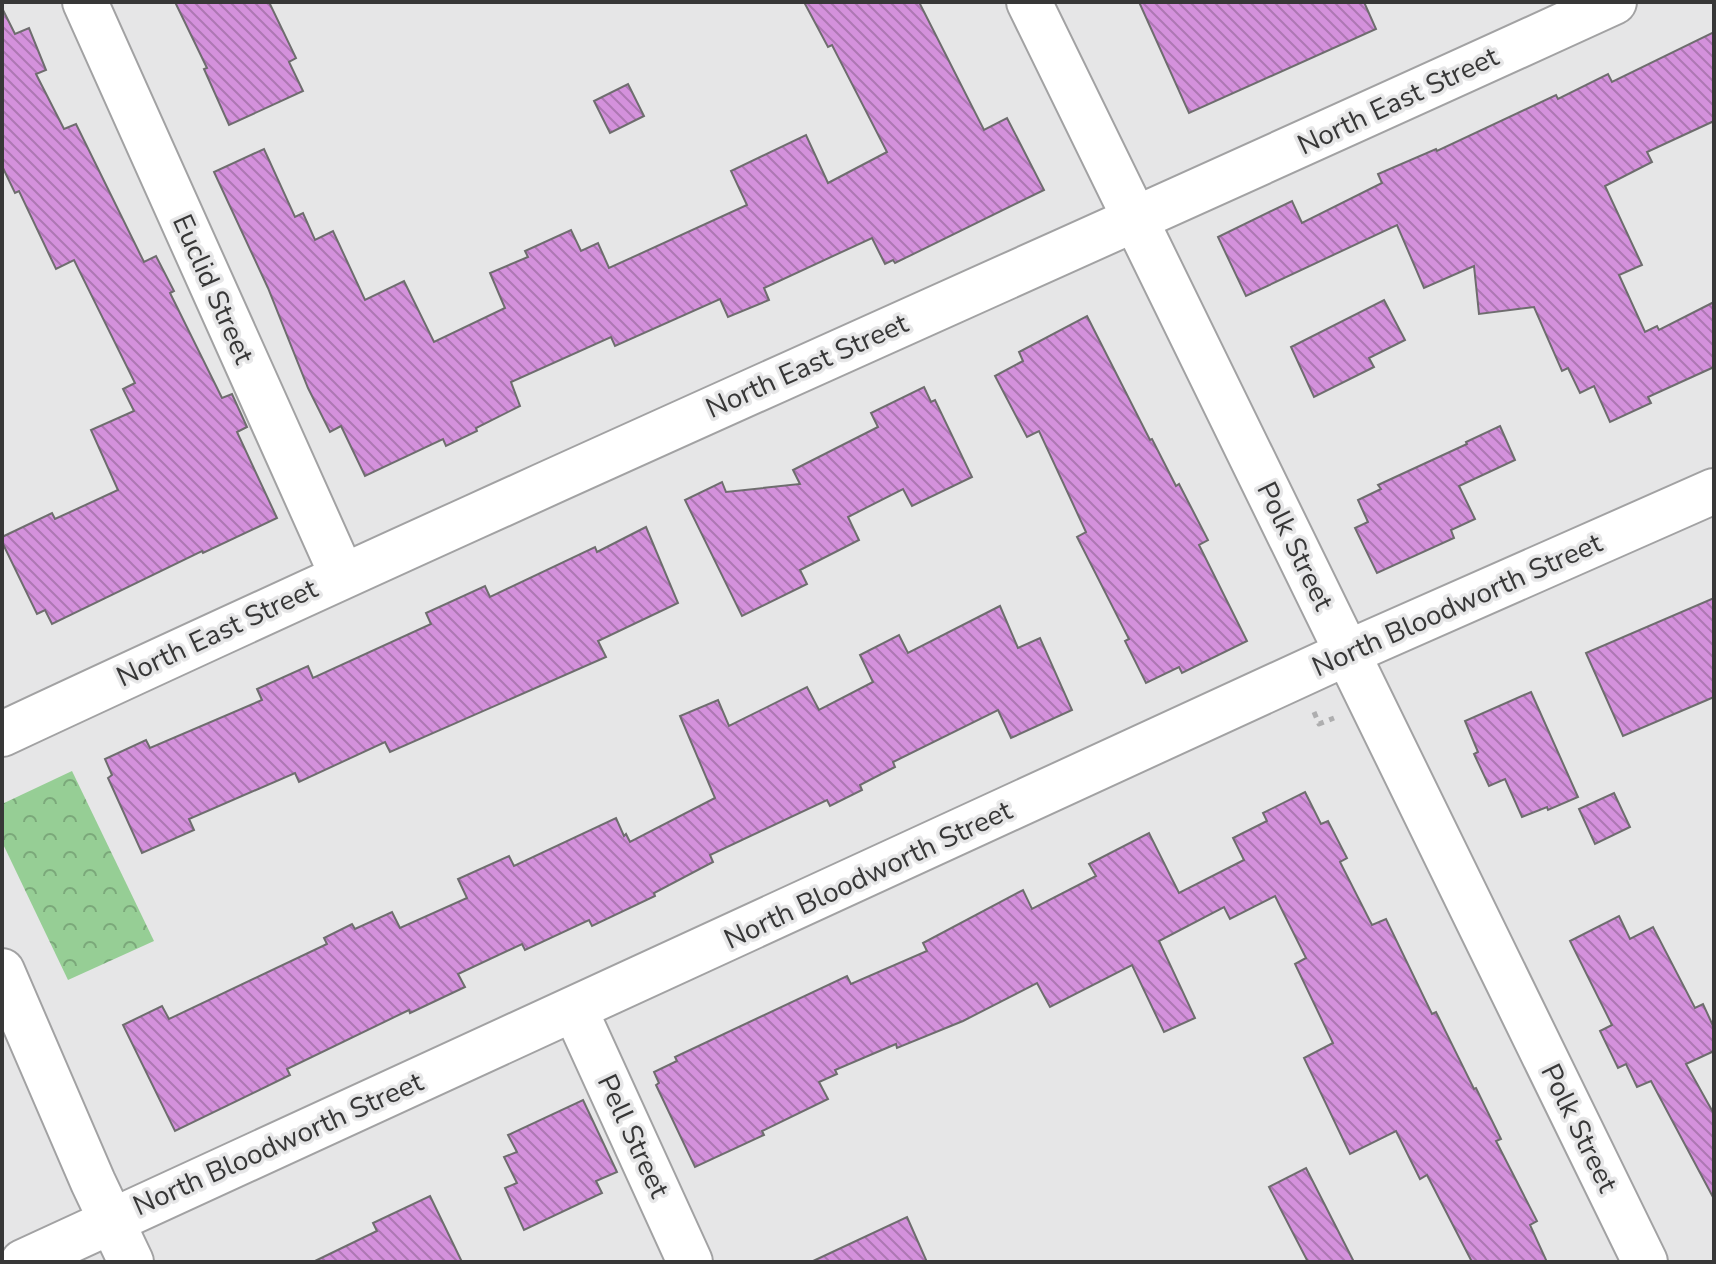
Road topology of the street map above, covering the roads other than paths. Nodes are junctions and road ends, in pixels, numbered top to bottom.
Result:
1 (85, 2) edge
2 (1029, 2) edge
3 (1614, 2) edge
4 (1135, 220) junction
5 (1714, 491) edge
6 (342, 575) junction
7 (1347, 653) junction
8 (2, 734) edge
9 (2, 971) edge
10 (575, 1010) junction
11 (111, 1220) junction
12 (23, 1262) edge
13 (131, 1262) edge
14 (690, 1262) edge
15 (1645, 1262) edge

1 - 6 street, Euclid Street
2 - 4 street, Polk Street
3 - 4 street, North East Street
4 - 6 street, North East Street
4 - 7 street, Polk Street
5 - 7 street, North Bloodworth Street
6 - 8 street, North East Street
7 - 10 street, North Bloodworth Street
7 - 15 street, Polk Street
9 - 11 street
10 - 11 street, North Bloodworth Street
10 - 14 street, Pell Street
11 - 12 street, North Bloodworth Street
11 - 13 street

